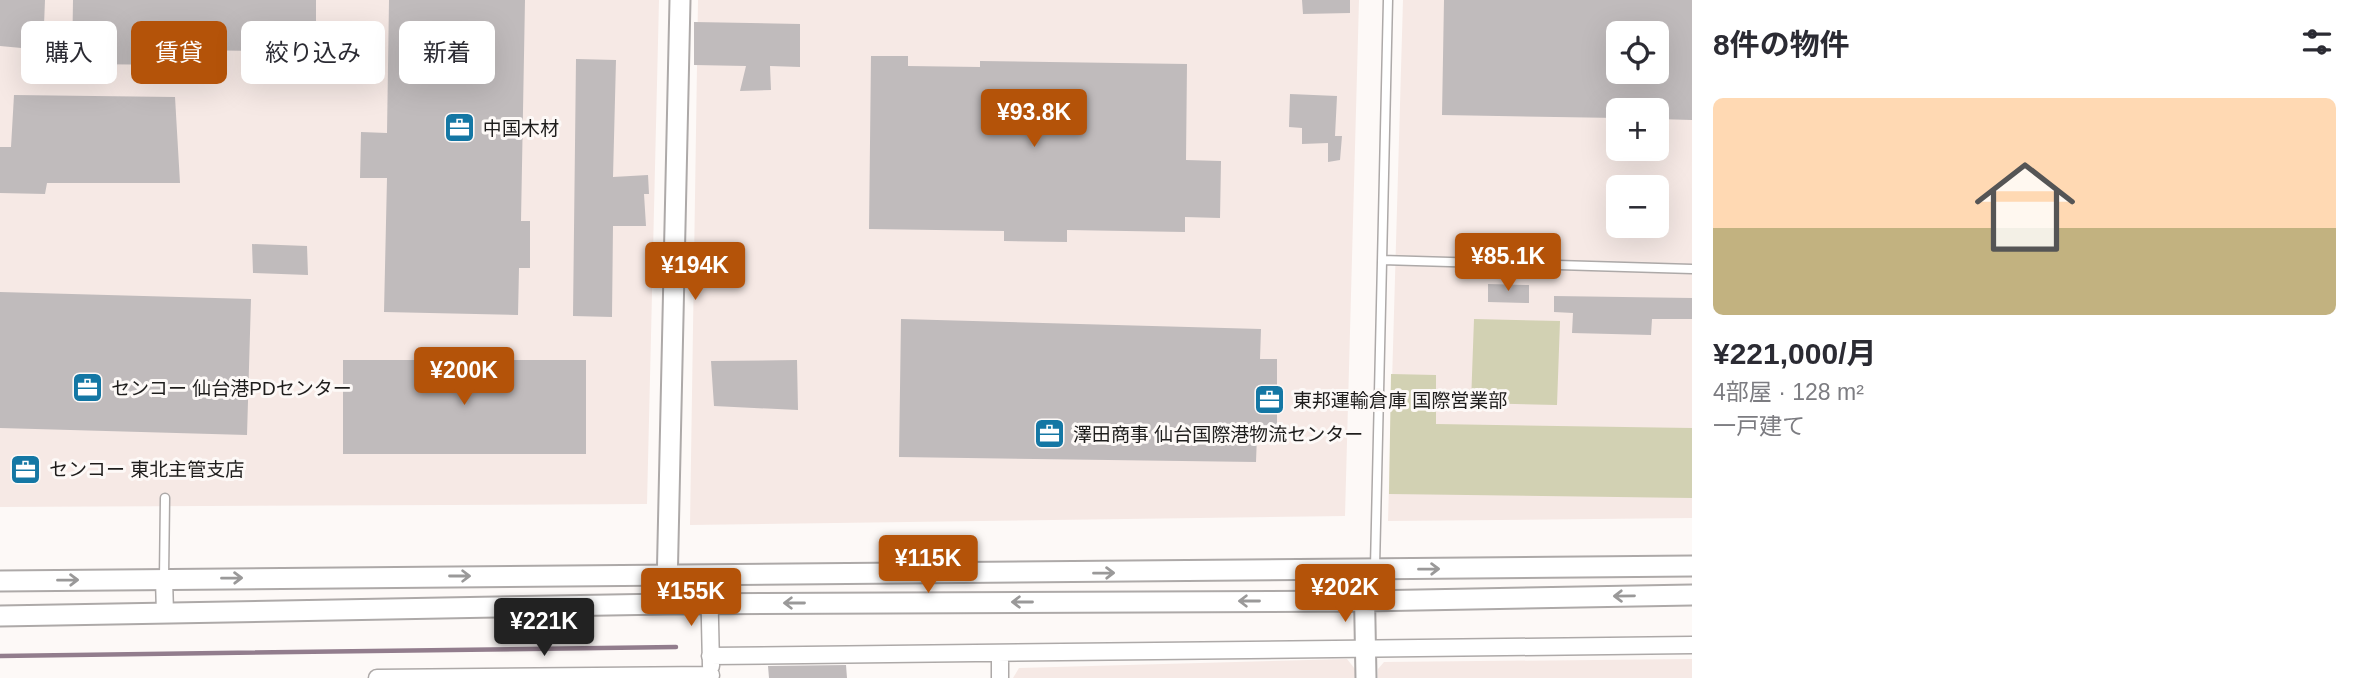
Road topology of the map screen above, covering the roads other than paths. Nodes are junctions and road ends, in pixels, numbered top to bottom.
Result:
1 (680, 0) edge
2 (1388, 0) edge
3 (1382, 260) junction
4 (1692, 269) edge
5 (165, 498) dead end
6 (1692, 566) edge
7 (1370, 570) junction
8 (709, 577) junction
9 (164, 578) junction
10 (667, 578) junction
11 (0, 581) edge
12 (1692, 595) edge
13 (1364, 601) junction
14 (667, 604) junction
15 (709, 605) junction
16 (165, 614) junction
17 (0, 616) edge
18 (1692, 645) edge
19 (1366, 649) junction
20 (1000, 653) junction
21 (710, 656) junction
22 (711, 677) edge
23 (377, 678) edge
24 (1000, 678) edge
25 (1366, 678) edge

1 - 10 street
2 - 3 lane
3 - 4 lane
3 - 7 lane
5 - 9 lane
7 -> 6 street
8 -> 7 street
7 - 13 street
8 - 10 street
8 - 15 street
9 -> 10 street
11 -> 9 street
9 - 16 street
10 - 14 street
12 -> 13 street
13 -> 15 street
13 - 19 street
14 - 15 street
14 - 16 street
15 - 21 street
16 - 17 street
18 - 19 street
19 - 20 street
19 - 25 street
20 - 21 street
20 - 24 street
21 - 22 street
22 - 23 street

